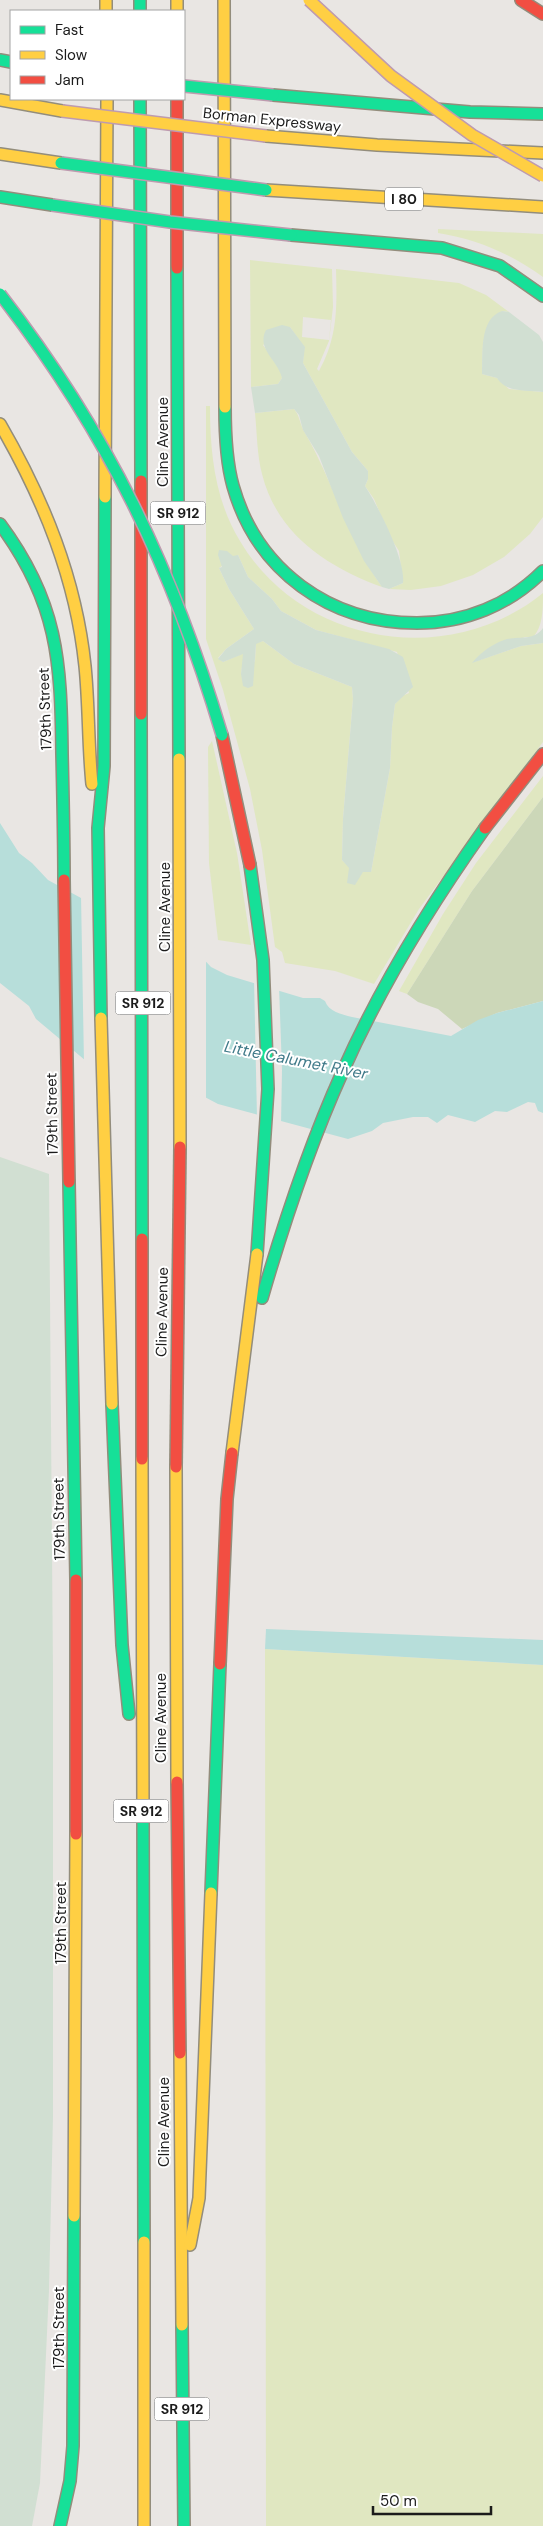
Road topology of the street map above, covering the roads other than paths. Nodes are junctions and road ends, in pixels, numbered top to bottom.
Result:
1 (224, 0) edge
2 (309, 0) edge
3 (521, 0) edge
4 (543, 14) edge
5 (185, 86) edge
6 (0, 100) edge
7 (107, 100) edge
8 (140, 100) edge
9 (177, 100) edge
10 (543, 114) edge
11 (0, 154) edge
12 (543, 154) edge
13 (543, 176) edge
14 (0, 197) edge
15 (543, 206) edge
16 (0, 294) edge
17 (543, 296) edge
18 (0, 424) edge
19 (0, 524) edge
20 (543, 572) edge
21 (543, 754) edge
22 (98, 828) junction
23 (241, 1371) junction
24 (141, 1848) junction
25 (181, 2293) junction
26 (60, 2526) edge
27 (144, 2526) edge
28 (184, 2526) edge

1 - 20 main road
2 - 13 main road, bridge
3 - 4 main road
5 - 10 main road, bridge
6 - 12 main road, Borman Expressway, bridge
7 - 22 main road
8 - 24 main road, Cline Avenue / SR 912
9 - 25 main road, Cline Avenue / SR 912
11 - 15 main road, I 80, bridge
14 - 17 main road, bridge
16 - 23 main road, bridge
18 - 22 main road
19 - 26 main road, 179th Street
21 - 23 main road
22 - 24 main road
23 - 25 main road
24 - 27 main road, Cline Avenue / SR 912
25 - 28 main road, Cline Avenue / SR 912

